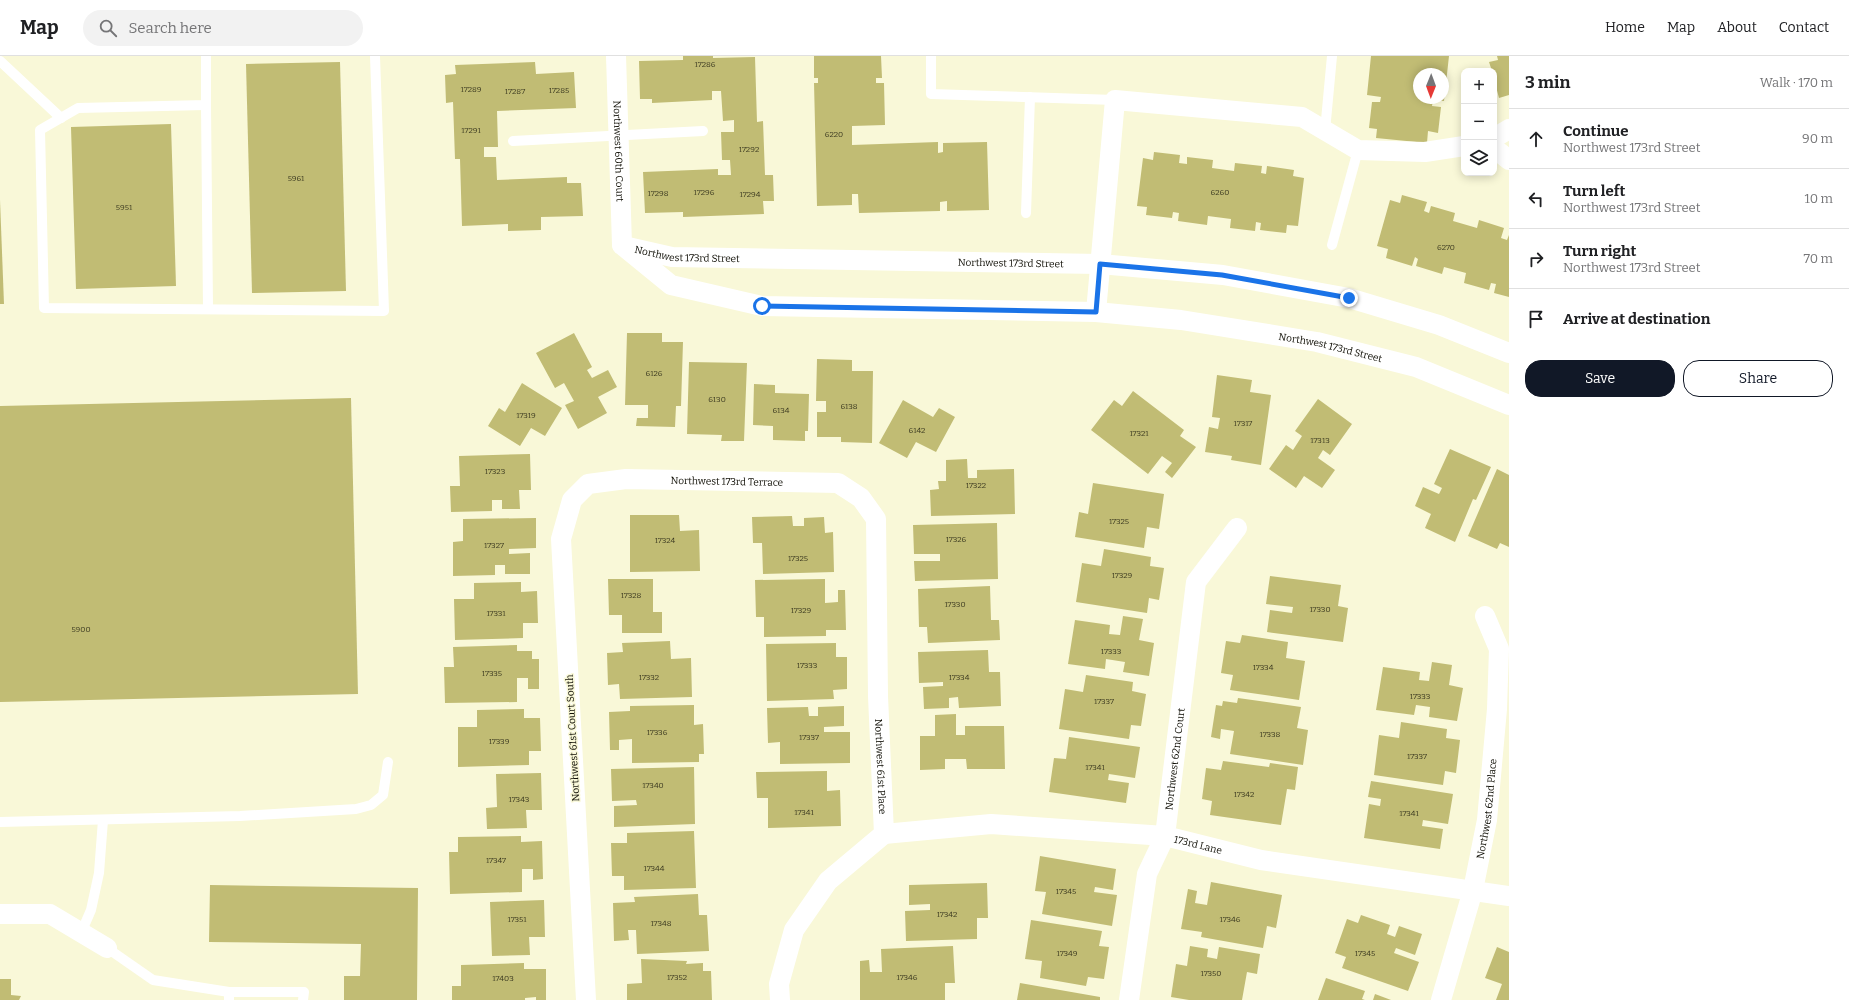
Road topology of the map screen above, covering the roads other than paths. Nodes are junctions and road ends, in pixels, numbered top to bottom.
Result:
1 (206, 56) edge
2 (375, 56) edge
3 (616, 56) edge
4 (931, 56) edge
5 (1332, 56) edge
6 (0, 62) edge
7 (1030, 97) junction
8 (1115, 100) junction
9 (206, 105) junction
10 (61, 118) junction
11 (1509, 129) edge
12 (1325, 131) junction
13 (702, 132) dead end
14 (618, 136) junction
15 (1497, 136) edge
16 (513, 141) dead end
17 (1461, 146) edge
18 (1358, 150) junction
19 (1497, 150) edge
20 (1509, 160) edge
21 (1026, 213) dead end
22 (622, 245) junction
23 (1332, 245) dead end
24 (1100, 264) junction
25 (208, 309) junction
26 (1096, 312) junction
27 (1509, 354) edge
28 (1509, 405) edge
29 (588, 484) joint
30 (861, 498) joint
31 (1237, 528) dead end
32 (1485, 616) dead end
33 (388, 762) dead end
34 (102, 820) junction
35 (0, 822) edge
36 (884, 834) junction
37 (1165, 836) junction
38 (1473, 890) junction
39 (1509, 896) edge
40 (0, 914) edge
41 (81, 932) junction
42 (108, 948) joint
43 (229, 996) edge
44 (304, 1000) edge
45 (586, 1000) edge
46 (780, 1000) edge
47 (1129, 1000) edge
48 (1441, 1000) edge

1 - 9 lane
2 - 25 lane
3 - 14 street, Northwest 60th Court
4 - 7 lane
5 - 12 lane
6 - 10 lane
7 - 8 lane
7 - 21 lane
8 - 12 street
8 - 24 street
9 - 10 lane
9 - 25 lane
10 - 25 lane
11 - 15 street
12 - 18 street
13 - 14 lane
14 - 16 lane
14 - 22 street, Northwest 60th Court
17 - 18 street
18 - 23 lane
19 - 20 street
22 - 24 street, Northwest 173rd Street
22 - 26 street, Northwest 173rd Street
24 - 26 street
24 - 27 street, Northwest 173rd Street
26 - 28 street, Northwest 173rd Street
29 - 30 street, Northwest 173rd Terrace
29 - 45 street, Northwest 61st Court South
30 - 36 street, Northwest 61st Place
31 - 37 street, Northwest 62nd Court
32 - 38 street, Northwest 62nd Place
33 - 34 lane
34 - 35 lane
34 - 41 lane
36 - 37 street, 173rd Lane
36 - 46 street
37 - 38 street, 173rd Lane
37 - 47 street, Northwest 62nd Court
38 - 39 street, 173rd Lane
38 - 48 street, Northwest 62nd Place
40 - 41 street
41 - 42 street
42 - 43 lane
43 - 44 lane

